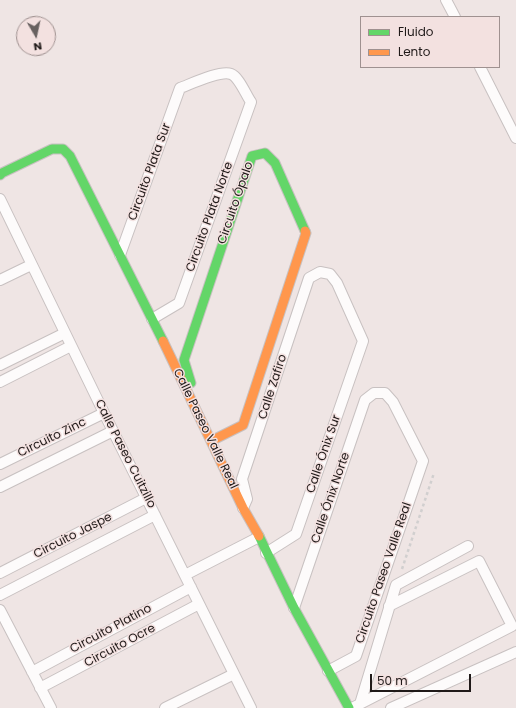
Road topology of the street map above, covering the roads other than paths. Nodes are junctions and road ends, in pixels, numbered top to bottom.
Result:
1 (446, 0) edge
2 (454, 16) edge
3 (481, 68) edge
4 (180, 88) joint
5 (516, 138) edge
6 (0, 175) edge
7 (0, 199) edge
8 (120, 255) junction
9 (31, 264) junction
10 (320, 272) joint
11 (0, 280) edge
12 (152, 319) junction
13 (65, 333) junction
14 (71, 346) junction
15 (0, 365) edge
16 (0, 382) edge
17 (187, 391) junction
18 (374, 393) joint
19 (104, 413) junction
20 (113, 431) junction
21 (211, 441) junction
22 (0, 464) edge
23 (0, 487) edge
24 (146, 498) junction
25 (243, 508) junction
26 (155, 515) junction
27 (259, 537) junction
28 (468, 546) dead end
29 (266, 552) junction
30 (0, 573) edge
31 (185, 575) junction
32 (191, 587) junction
33 (0, 595) edge
34 (199, 604) junction
35 (389, 606) junction
36 (294, 608) junction
37 (0, 610) edge
38 (516, 652) edge
39 (328, 671) junction
40 (32, 672) junction
41 (234, 674) junction
42 (40, 688) junction
43 (356, 706) edge
44 (51, 708) edge
45 (165, 708) edge
46 (251, 708) edge
47 (348, 708) edge
48 (391, 708) edge

1 - 2 street
3 - 5 street
4 - 8 street, Circuito Plata Sur
4 - 12 street, Circuito Plata Norte
6 - 8 street, Calle Paseo Valle Real
7 - 9 street, Calle Paseo Cuitzillo
8 - 12 street, Calle Paseo Valle Real
9 - 11 street
9 - 13 street, Calle Paseo Cuitzillo
10 - 25 street, Calle Zafiro
10 - 29 street, Calle Ónix Sur
12 - 17 street, Calle Paseo Valle Real
13 - 14 street, Calle Paseo Cuitzillo
13 - 15 street
14 - 16 street
14 - 19 street, Calle Paseo Cuitzillo
17 - 21 street, Calle Paseo Valle Real
17 - 21 street, Circuito Ópalo
18 - 36 street, Calle Ónix Norte
18 - 39 street, Circuito Paseo Valle Real
19 - 20 street, Calle Paseo Cuitzillo
19 - 22 street, Circuito Zinc
20 - 23 street
20 - 24 street, Calle Paseo Cuitzillo
21 - 25 street, Calle Paseo Valle Real
24 - 26 street, Calle Paseo Cuitzillo
24 - 30 street, Circuito Jaspe
25 - 27 street, Calle Paseo Valle Real
26 - 31 street, Calle Paseo Cuitzillo
26 - 33 street
27 - 29 street, Calle Paseo Valle Real
27 - 31 street
28 - 35 street
29 - 36 street, Calle Paseo Valle Real
31 - 32 street, Calle Paseo Cuitzillo
32 - 34 street, Calle Paseo Cuitzillo
32 - 40 street, Circuito Platino
34 - 41 street, Calle Paseo Cuitzillo
34 - 42 street, Circuito Ocre
35 - 43 street
35 - 43 street
36 - 39 street, Calle Paseo Valle Real
37 - 40 street
38 - 48 street
39 - 47 street, Calle Paseo Valle Real
40 - 42 street
41 - 45 street
41 - 46 street, Calle Paseo Cuitzillo
42 - 44 street

